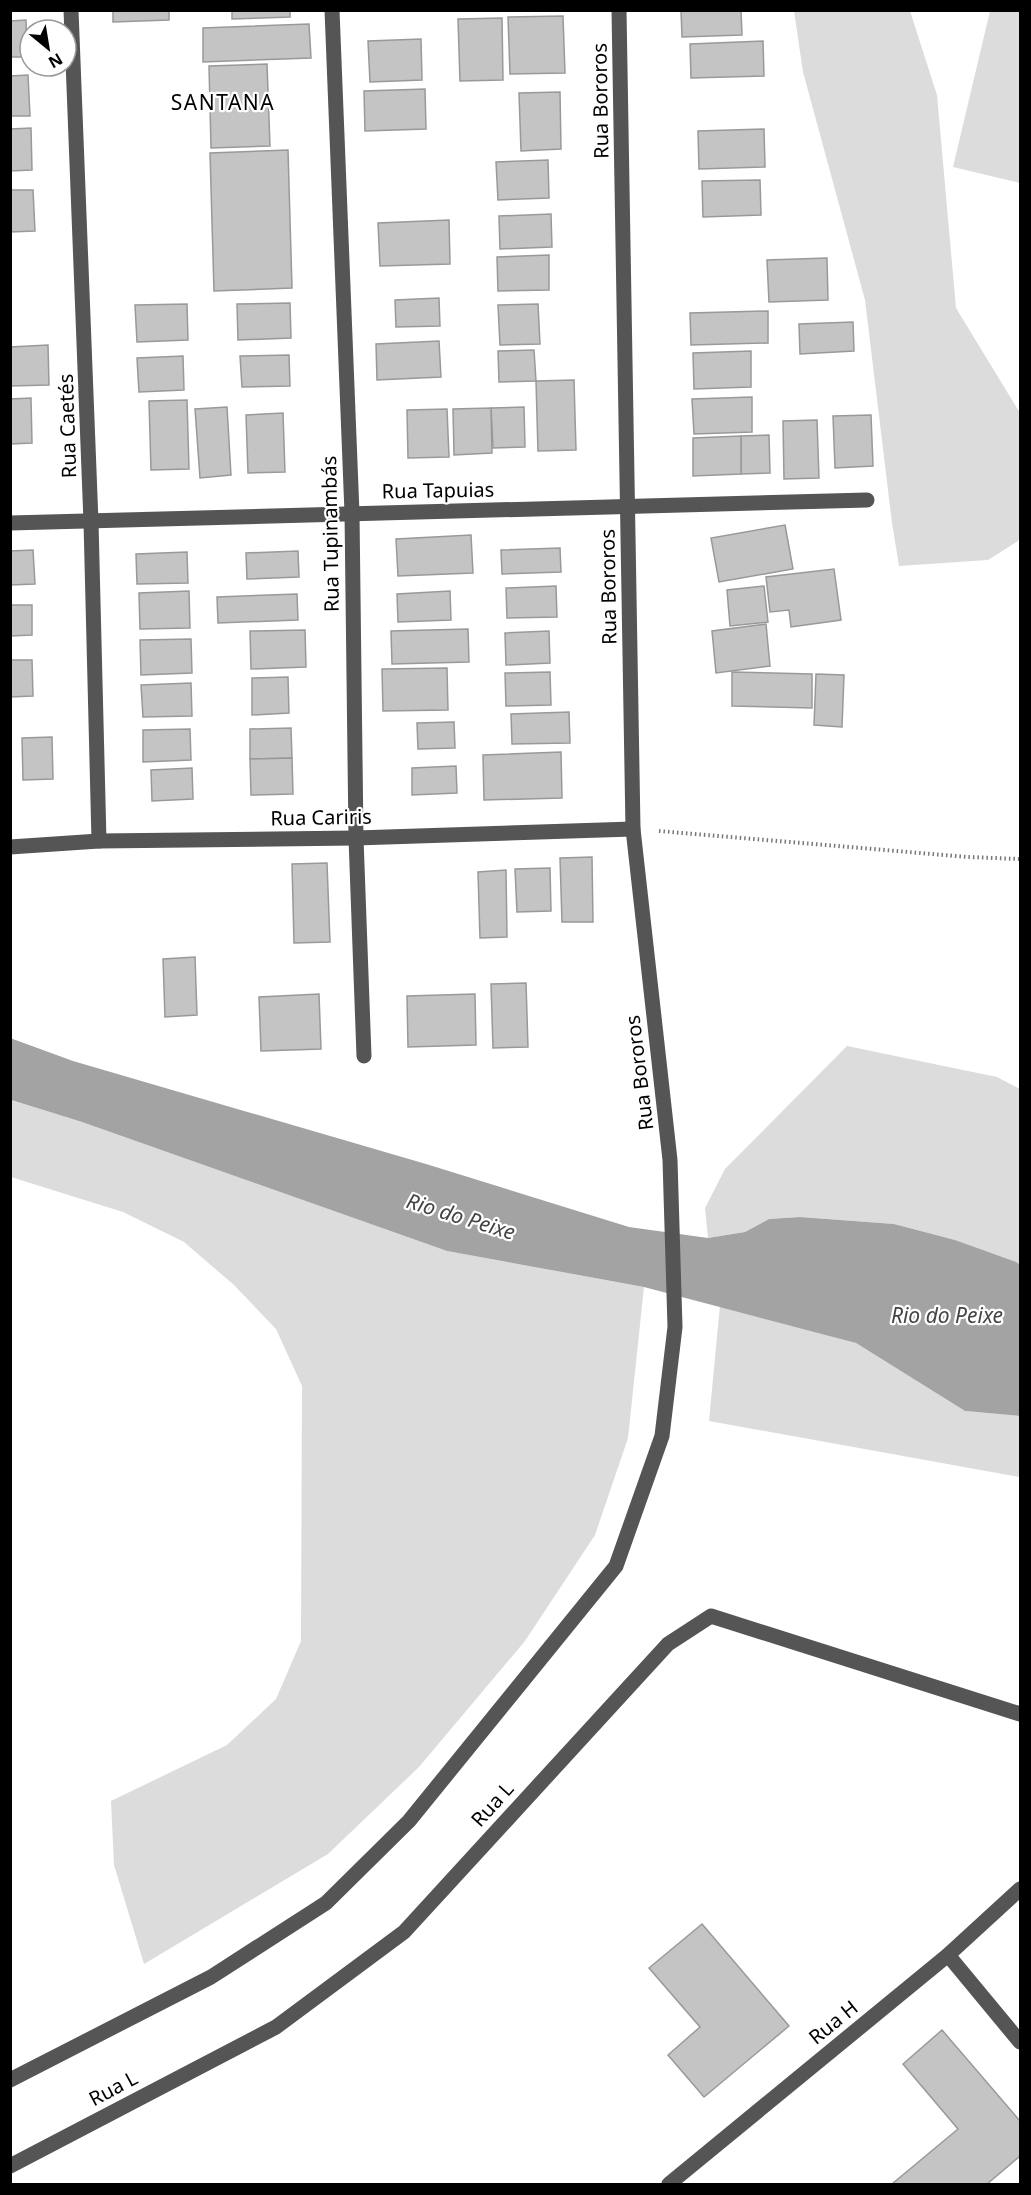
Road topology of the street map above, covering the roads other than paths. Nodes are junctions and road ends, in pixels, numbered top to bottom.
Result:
1 (71, 10) edge
2 (332, 10) edge
3 (619, 10) edge
4 (867, 500) dead end
5 (628, 508) junction
6 (351, 513) junction
7 (91, 522) junction
8 (10, 523) edge
9 (633, 829) junction
10 (356, 838) junction
11 (99, 841) junction
12 (10, 847) edge
13 (364, 1056) dead end
14 (1020, 1714) edge
15 (1020, 1889) edge
16 (948, 1955) junction
17 (1020, 2042) edge
18 (10, 2080) edge
19 (10, 2166) edge
20 (669, 2184) edge

1 - 7 street, Rua Caetés
2 - 6 street, Rua Tupinambás
3 - 5 street, Rua Bororos
4 - 5 street, Rua Tapuias
5 - 6 street, Rua Tapuias
5 - 9 street, Rua Bororos
6 - 7 street, Rua Tapuias
6 - 10 street, Rua Tupinambás
7 - 8 street, Rua Tapuias
7 - 11 street, Rua Caetés
9 - 10 street, Rua Cariris
9 - 18 street, Rua Bororos
10 - 11 street, Rua Cariris
10 - 13 street, Rua Tupinambás
11 - 12 street, Rua Cariris
14 - 19 street, Rua L
15 - 16 street, Rua H
16 - 17 street
16 - 20 street, Rua H

